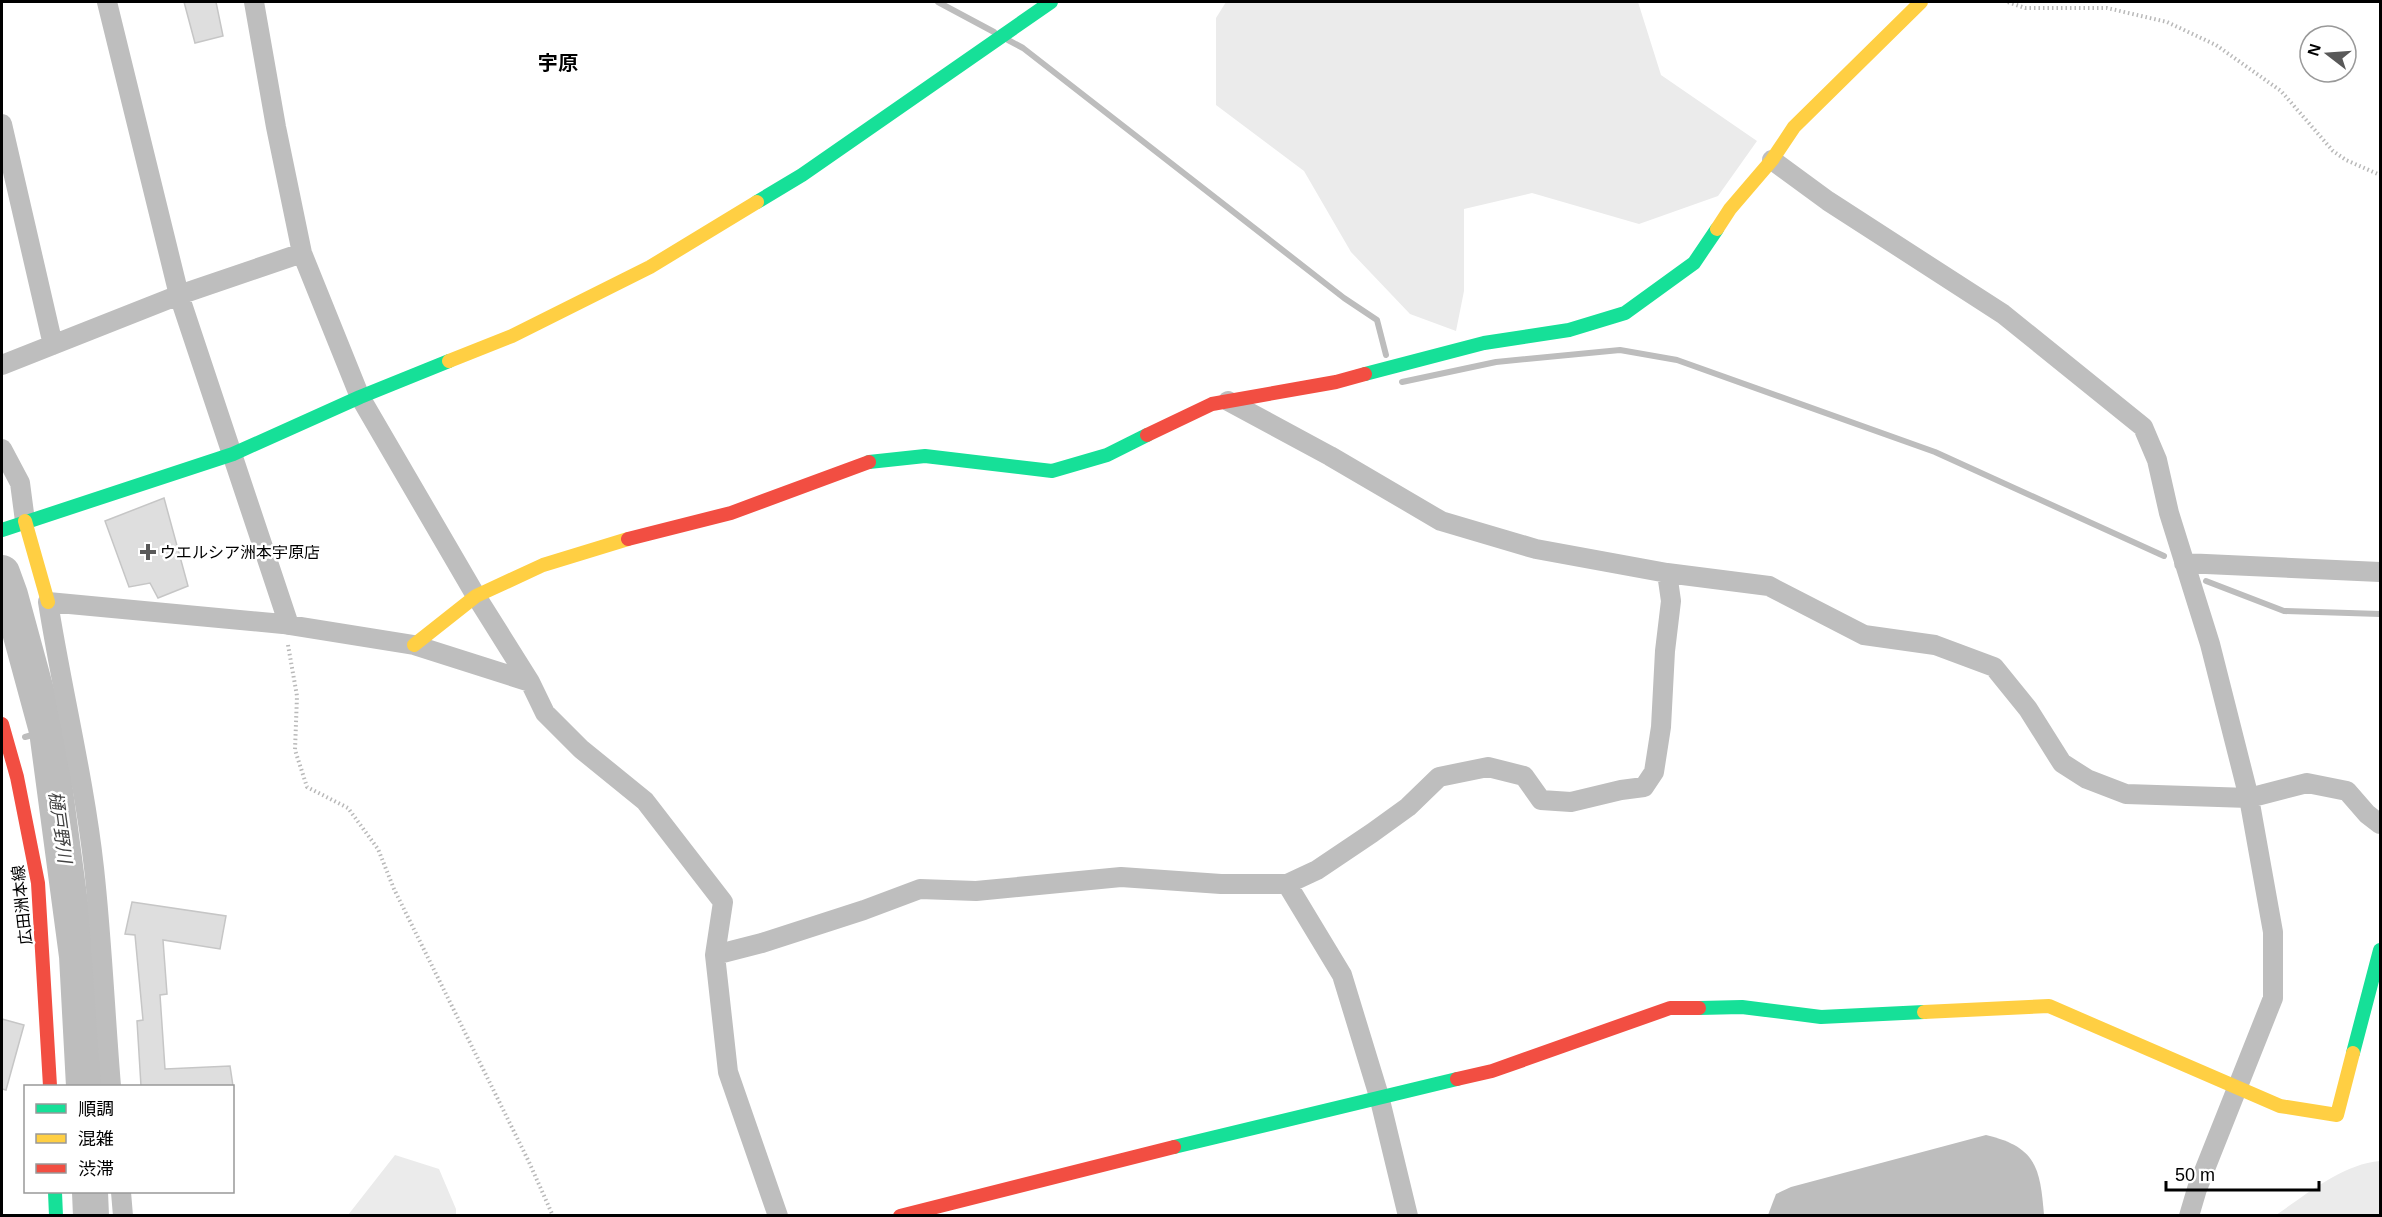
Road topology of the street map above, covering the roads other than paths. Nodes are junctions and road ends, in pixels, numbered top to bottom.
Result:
1 (107, 2) edge
2 (254, 2) edge
3 (1051, 2) edge
4 (1921, 2) edge
5 (2, 124) edge
6 (1772, 160) junction
7 (302, 253) junction
8 (179, 295) junction
9 (52, 345) junction
10 (2, 365) edge
11 (360, 397) junction
12 (1228, 401) junction
13 (2, 449) edge
14 (233, 453) junction
15 (25, 521) junction
16 (2, 530) edge
17 (2184, 562) junction
18 (2380, 572) edge
19 (1667, 573) junction
20 (476, 597) junction
21 (48, 602) junction
22 (286, 624) junction
23 (414, 645) junction
24 (530, 682) junction
25 (2, 724) edge
26 (2249, 798) junction
27 (2380, 824) edge
28 (1287, 884) junction
29 (2380, 950) edge
30 (714, 955) junction
31 (50, 1085) edge
32 (111, 1085) edge
33 (2237, 1087) junction
34 (1379, 1096) junction
35 (55, 1193) edge
36 (121, 1193) edge
37 (56, 1215) edge
38 (123, 1215) edge
39 (778, 1215) edge
40 (900, 1215) edge
41 (1408, 1215) edge
42 (2189, 1215) edge

1 - 8 street
2 - 7 street
3 - 11 street
4 - 6 street
5 - 9 street
6 - 12 street
6 - 17 street
7 - 8 street
7 - 11 street
8 - 9 street
8 - 14 street
9 - 10 street
11 - 14 street
11 - 20 street
12 - 19 street
12 - 20 street
13 - 15 street
14 - 15 street
14 - 22 street
15 - 16 street
15 - 21 street
17 - 18 street
17 - 26 street
19 - 26 street
19 - 28 street
20 - 23 street
20 - 24 street
21 - 22 street
21 - 32 street
22 - 23 street
23 - 24 street
24 - 30 street
25 - 31 street, 広田洲本線
26 - 27 street
26 - 33 street
28 - 30 street
28 - 34 street
29 - 33 street
30 - 39 street
33 - 34 street
33 - 42 street
34 - 40 street
34 - 41 street
35 - 37 street
36 - 38 street

